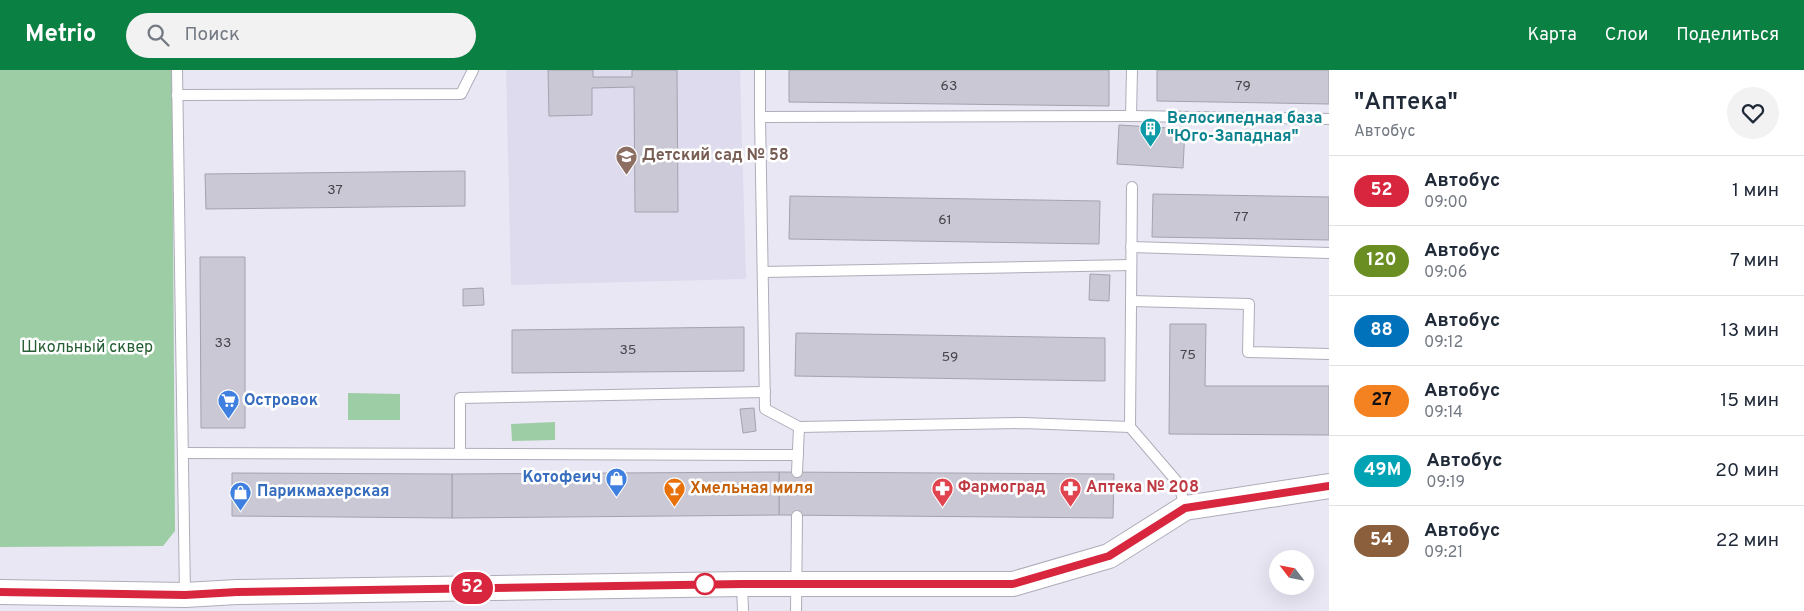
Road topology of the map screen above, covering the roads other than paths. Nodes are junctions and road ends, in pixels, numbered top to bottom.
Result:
1 (177, 70) edge
2 (473, 70) edge
3 (760, 70) edge
4 (1132, 70) edge
5 (177, 95) junction
6 (1131, 116) junction
7 (760, 117) junction
8 (1329, 119) edge
9 (1132, 187) dead end
10 (1131, 248) junction
11 (1329, 253) edge
12 (1131, 265) junction
13 (763, 272) junction
14 (1131, 300) junction
15 (1329, 354) edge
16 (765, 392) junction
17 (799, 427) junction
18 (1130, 427) junction
19 (183, 453) junction
20 (460, 454) junction
21 (798, 455) junction
22 (797, 472) dead end
23 (1329, 486) edge
24 (1185, 508) junction
25 (797, 516) dead end
26 (796, 583) junction
27 (742, 584) junction
28 (0, 592) edge
29 (185, 595) junction
30 (743, 611) edge
31 (796, 611) edge

1 - 5 lane
2 - 5 lane
3 - 7 lane
4 - 6 lane
5 - 19 lane
6 - 7 lane
6 - 8 lane
7 - 13 lane
9 - 10 lane
10 - 11 lane
10 - 12 lane
12 - 13 lane
12 - 14 lane
13 - 16 lane
14 - 15 lane
14 - 18 lane
16 - 17 lane
16 - 20 lane
17 - 18 lane
17 - 21 lane
18 - 24 lane
19 - 20 lane
19 - 29 lane
20 - 21 lane
21 - 22 lane
23 - 24 street
24 - 26 street
25 - 26 lane
26 - 27 street
26 - 31 lane
27 - 29 street
27 - 30 lane
28 - 29 street

